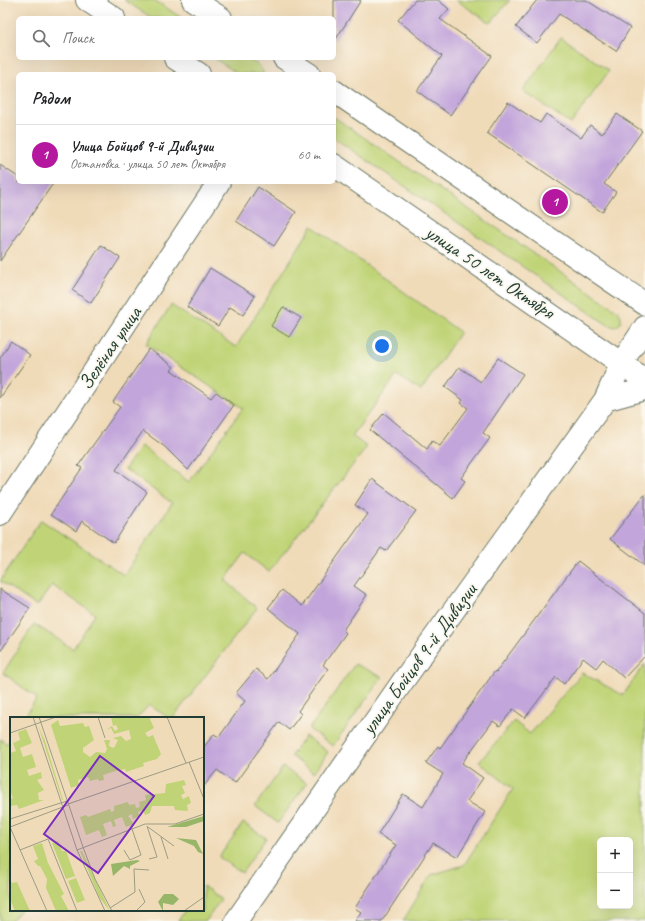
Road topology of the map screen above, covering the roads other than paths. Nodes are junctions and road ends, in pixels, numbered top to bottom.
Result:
1 (87, 0) edge
2 (193, 0) edge
3 (111, 16) edge
4 (218, 16) edge
5 (178, 60) edge
6 (196, 72) edge
7 (336, 92) edge
8 (336, 166) edge
9 (218, 184) edge
10 (645, 304) edge
11 (645, 327) edge
12 (622, 362) junction
13 (645, 380) edge
14 (645, 389) edge
15 (605, 400) junction
16 (0, 514) edge
17 (236, 921) edge

1 - 3 street
2 - 4 street
5 - 6 street
7 - 10 street
8 - 12 street, улица 50 лет Октября
9 - 16 street, Зелёная улица
11 - 12 street, улица Бойцов 9-й Дивизии
12 - 13 street, улица 50 лет Октября
12 - 15 street, улица Бойцов 9-й Дивизии
14 - 15 street
15 - 17 street, улица Бойцов 9-й Дивизии

